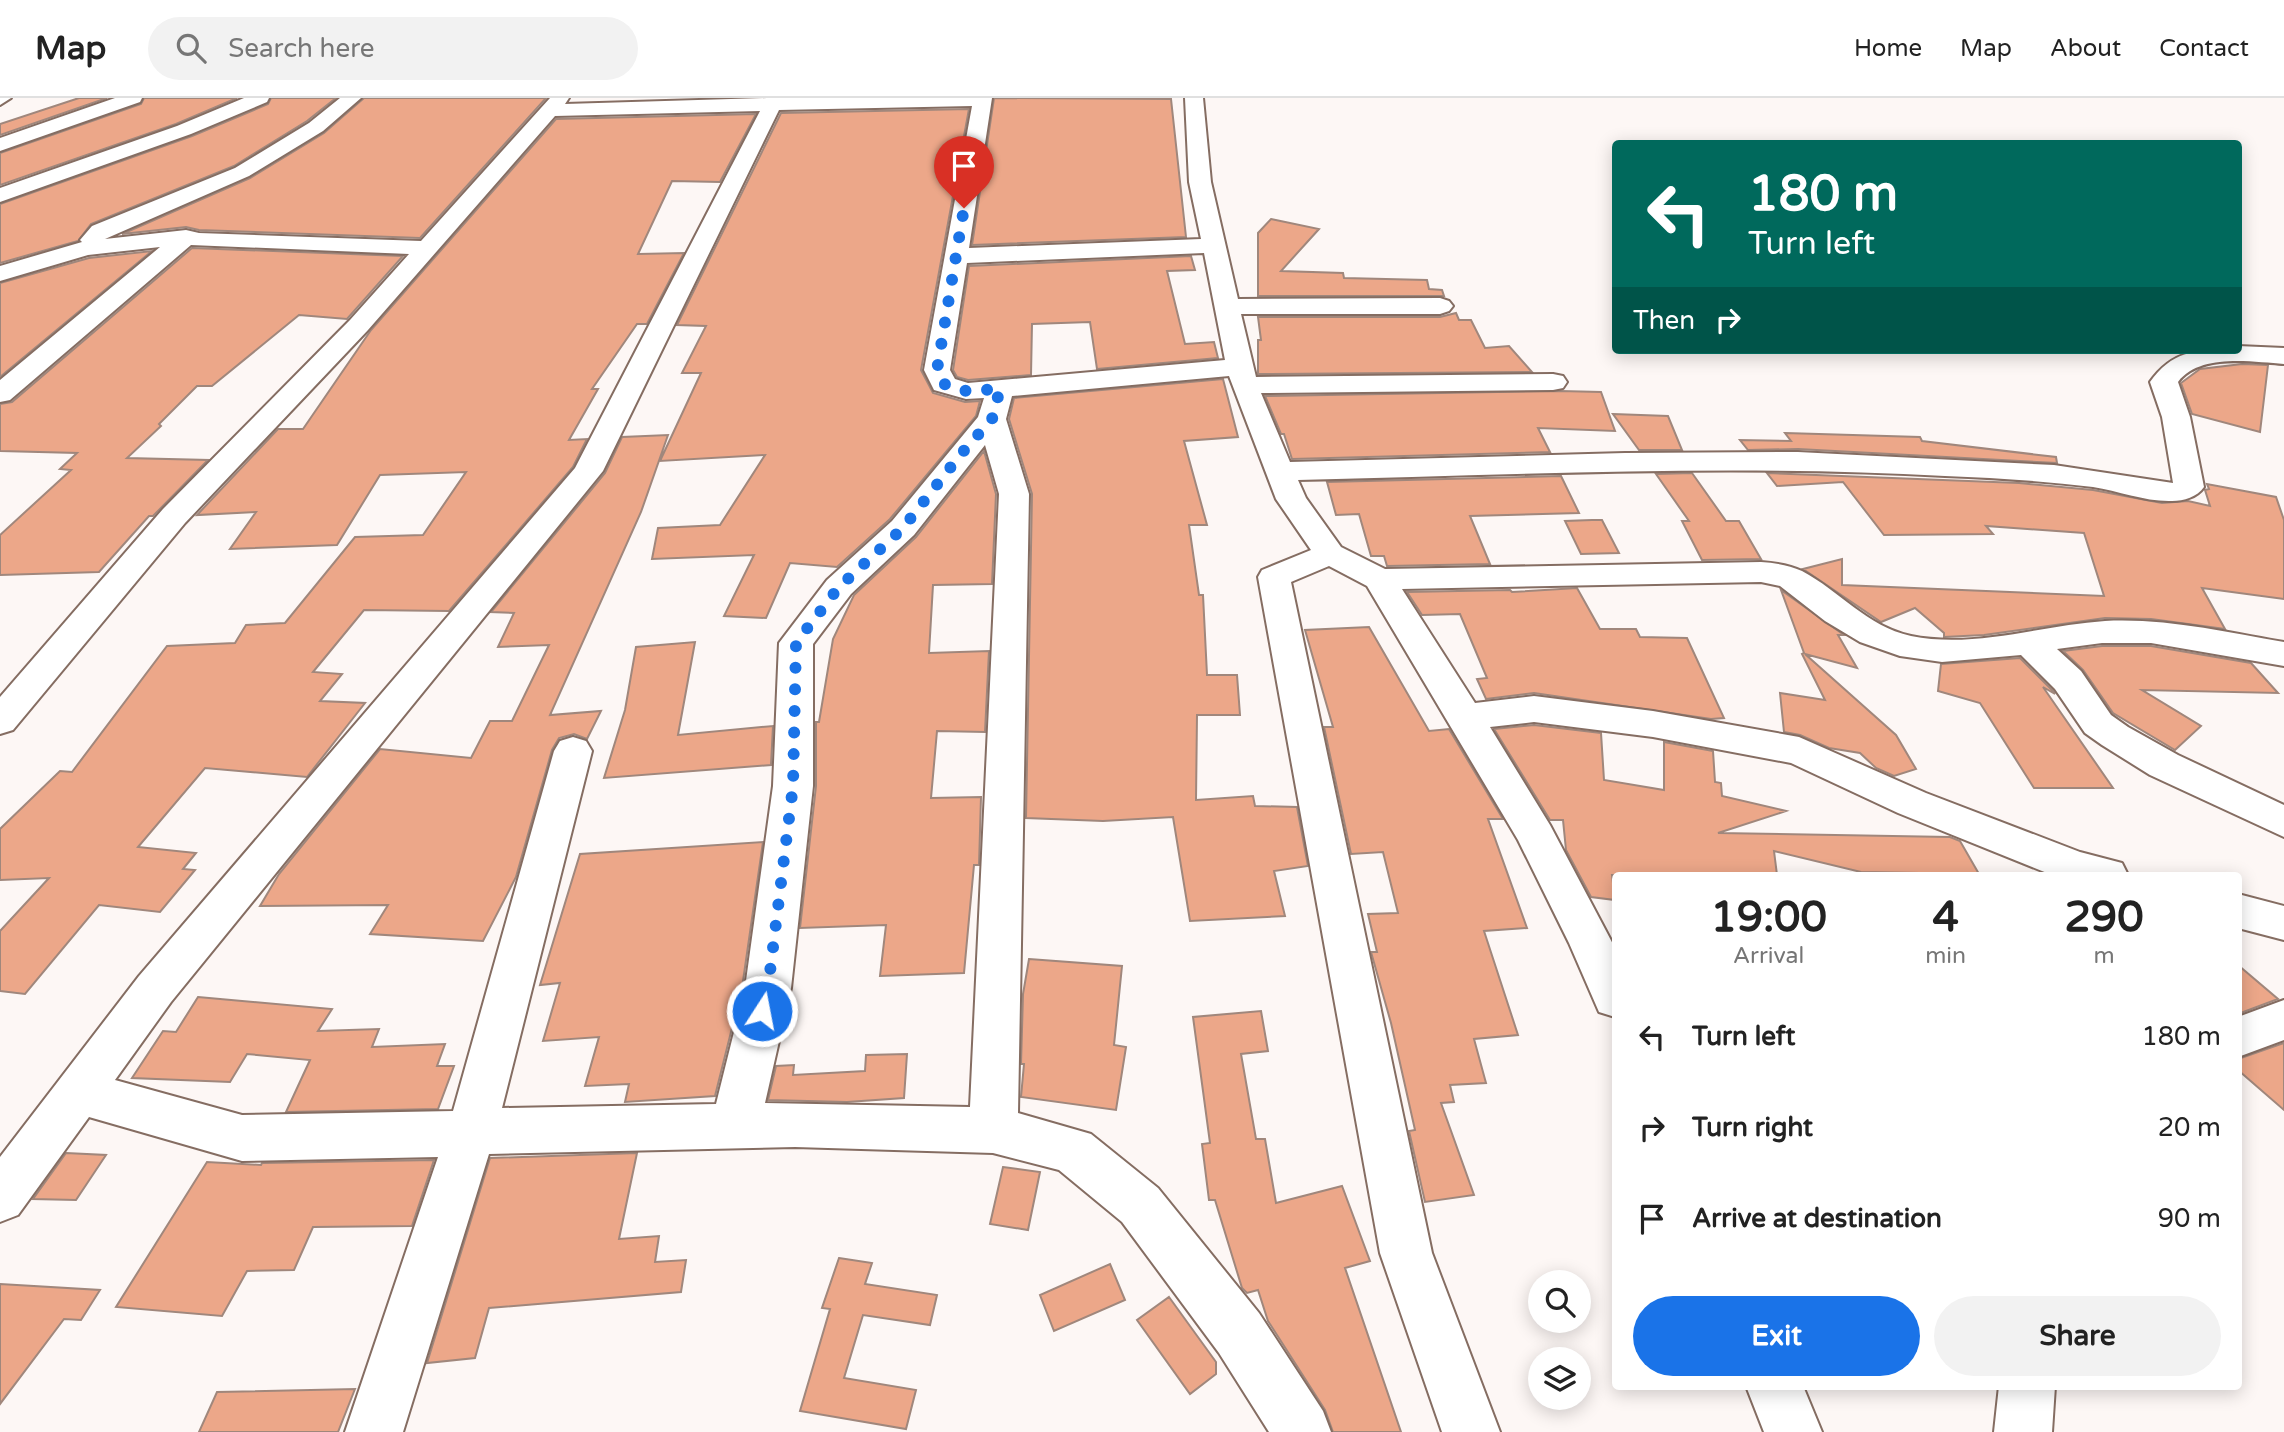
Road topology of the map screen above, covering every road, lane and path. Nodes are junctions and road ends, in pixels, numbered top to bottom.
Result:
1 (134, 98) edge
2 (260, 98) edge
3 (352, 98) edge
4 (1194, 98) edge
5 (983, 99) edge
6 (775, 100) edge
7 (555, 104) edge
8 (0, 145) edge
9 (0, 195) edge
10 (186, 237) junction
11 (1213, 246) junction
12 (86, 248) junction
13 (428, 248) junction
14 (956, 256) junction
15 (0, 274) edge
16 (1440, 306) dead end
17 (1226, 307) junction
18 (2284, 356) edge
19 (1241, 376) junction
20 (1553, 382) dead end
21 (0, 394) edge
22 (996, 404) junction
23 (1280, 471) junction
24 (1330, 554) junction
25 (1380, 579) junction
26 (2027, 640) junction
27 (2284, 654) edge
28 (1466, 717) junction
29 (0, 721) edge
30 (573, 751) dead end
31 (2284, 822) edge
32 (2096, 872) edge
33 (2242, 912) edge
34 (2284, 923) edge
35 (1612, 991) edge
36 (2284, 1020) edge
37 (2242, 1036) edge
38 (79, 1092) junction
39 (735, 1126) junction
40 (993, 1130) junction
41 (471, 1133) junction
42 (0, 1198) edge
43 (1776, 1390) edge
44 (2027, 1390) edge
45 (374, 1432) edge
46 (1302, 1432) edge
47 (1471, 1432) edge
48 (1793, 1432) edge
49 (2023, 1432) edge

1 - 8 street
2 - 9 street
3 - 12 street
4 - 11 street
5 - 6 street
5 - 14 street
6 - 7 street
6 - 38 street
7 - 13 street
10 - 12 street
10 - 13 street
10 - 21 street
11 - 14 street
11 - 17 street
12 - 15 street
13 - 29 street
14 - 22 street
16 - 17 street
17 - 19 street
18 - 23 street
19 - 20 street
19 - 22 street
19 - 23 street
22 - 39 street
22 - 40 street
23 - 24 street
24 - 25 street
24 - 47 street
25 - 26 street
25 - 28 street
26 - 27 street
26 - 31 street
28 - 32 street
28 - 35 street
30 - 41 street
33 - 34 street
36 - 37 street
38 - 41 street
38 - 42 street
39 - 40 street
39 - 41 street
40 - 46 street
41 - 45 street
43 - 48 street
44 - 49 street

